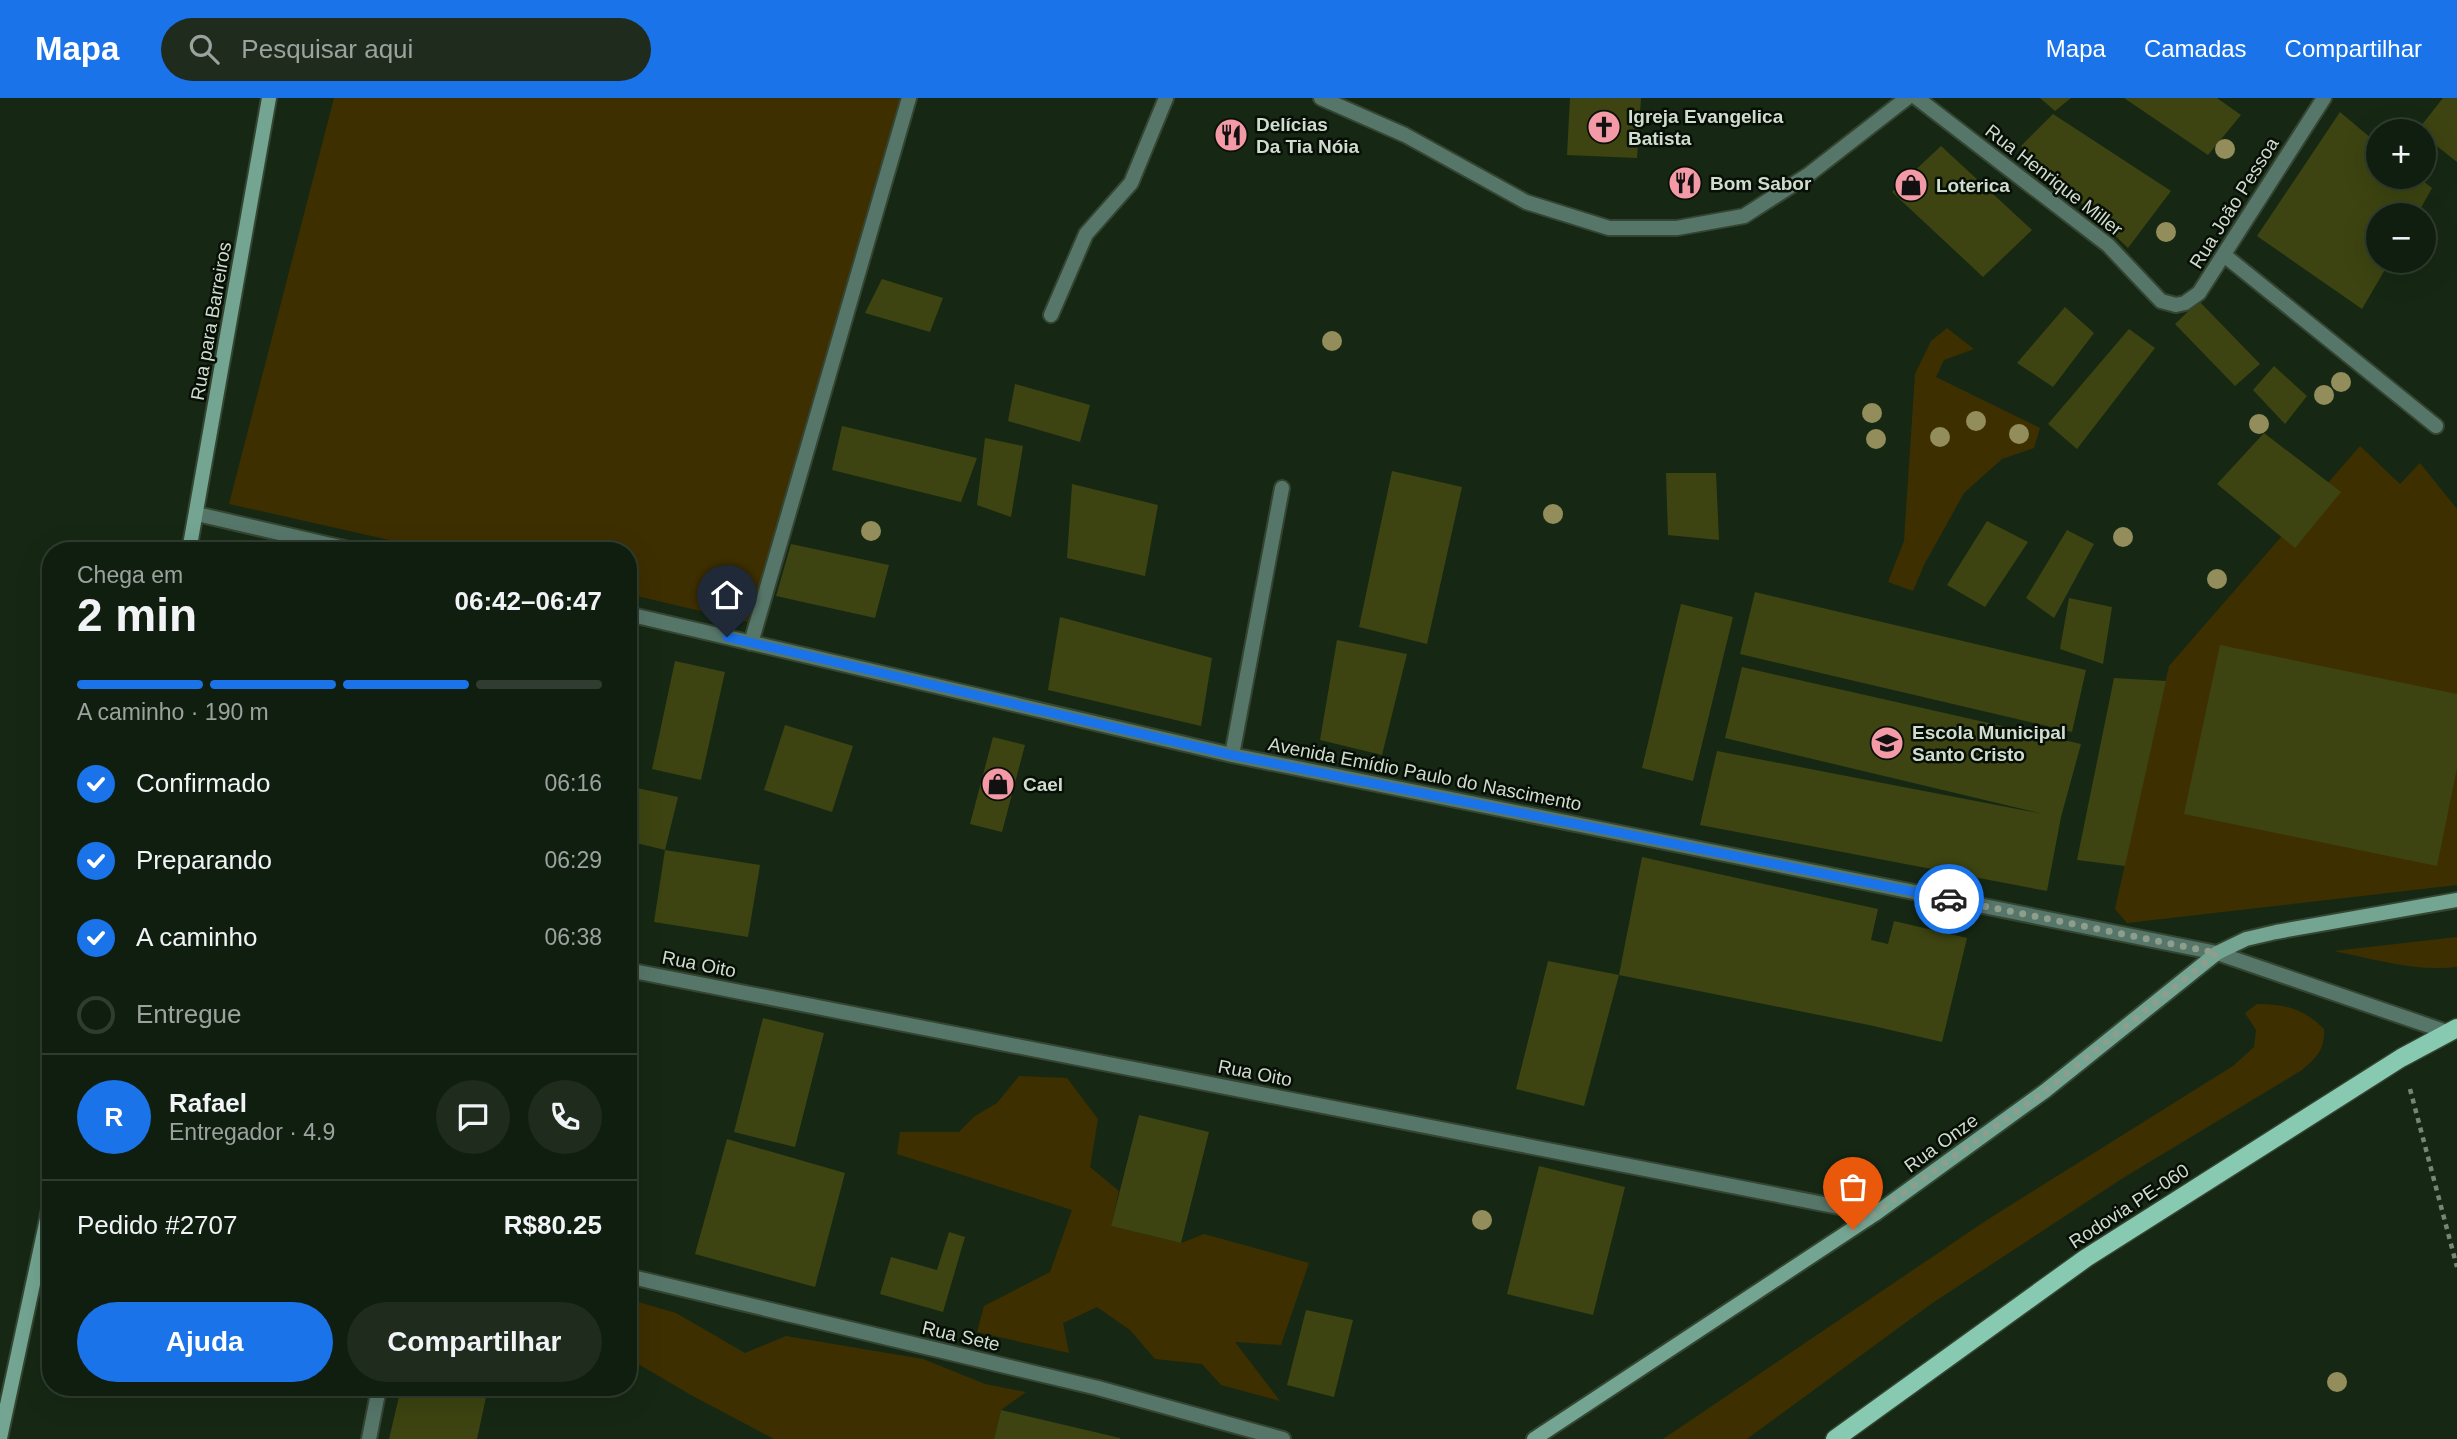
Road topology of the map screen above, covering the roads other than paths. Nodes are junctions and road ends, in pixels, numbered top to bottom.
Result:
1 (269, 98) edge
2 (909, 98) edge
3 (1166, 98) edge
4 (1321, 98) edge
5 (1907, 98) edge
6 (1917, 98) edge
7 (2324, 98) edge
8 (2224, 255) junction
9 (2161, 300) joint
10 (1051, 315) dead end
11 (2436, 426) dead end
12 (1282, 488) dead end
13 (197, 514) junction
14 (191, 542) edge
15 (318, 542) edge
16 (637, 616) edge
17 (751, 643) junction
18 (1232, 755) junction
19 (2457, 900) edge
20 (2217, 953) junction
21 (637, 972) edge
22 (2452, 1030) edge
23 (1875, 1214) junction
24 (42, 1242) edge
25 (637, 1278) edge
26 (377, 1396) edge
27 (0, 1438) edge
28 (369, 1439) edge
29 (1283, 1439) edge
30 (1534, 1439) edge
31 (1835, 1439) edge

1 - 13 street, Rua para Barreiros
2 - 17 street
3 - 10 street
4 - 5 street
6 - 9 street, Rua Henrique Miller
7 - 8 street, Rua João Pessoa
8 - 9 street, Rua João Pessoa
8 - 11 street
12 - 18 street
13 - 14 street, Rua para Barreiros
13 - 15 street
16 - 17 street, Avenida Emídio Paulo do Nascimento
17 - 18 street, Avenida Emídio Paulo do Nascimento
18 - 20 street, Avenida Emídio Paulo do Nascimento
19 - 20 street, Rua Onze
20 - 22 street, Avenida Emídio Paulo do Nascimento
20 - 23 street, Rua Onze
21 - 23 street, Rua Oito
22 - 31 main road, Rodovia PE-060
23 - 30 street, Rua Onze
24 - 27 street
25 - 29 street, Rua Sete
26 - 28 street

